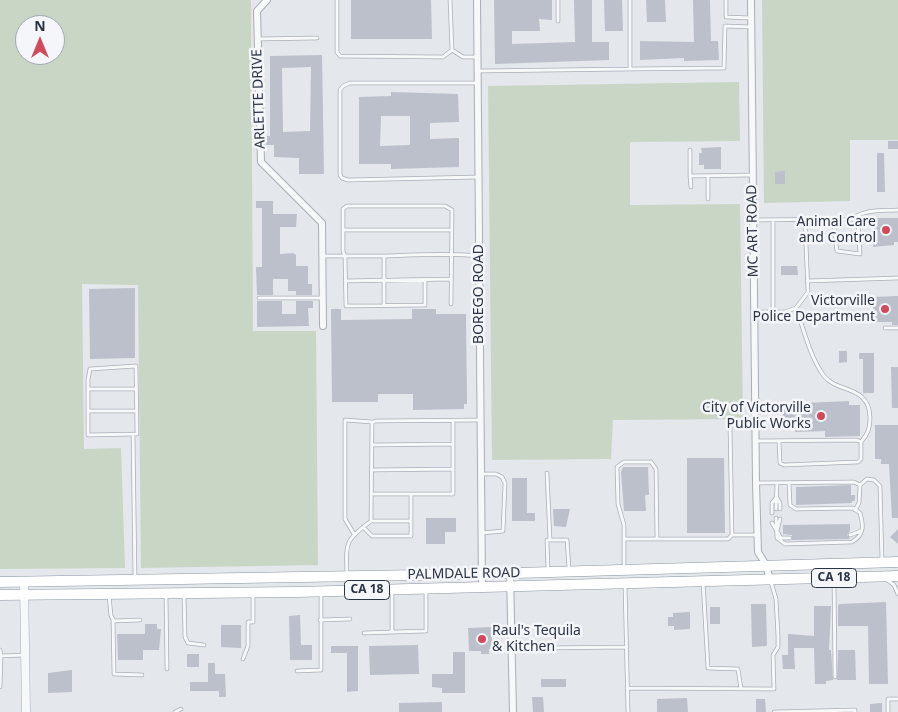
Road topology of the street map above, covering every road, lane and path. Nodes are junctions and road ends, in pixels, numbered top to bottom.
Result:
1 (267, 0) edge
2 (336, 0) edge
3 (450, 0) edge
4 (477, 0) edge
5 (558, 0) edge
6 (630, 0) edge
7 (726, 0) edge
8 (751, 0) edge
9 (751, 18) junction
10 (558, 21) dead end
11 (751, 27) junction
12 (317, 38) dead end
13 (258, 39) junction
14 (452, 50) junction
15 (478, 57) junction
16 (630, 69) junction
17 (478, 71) junction
18 (478, 83) junction
19 (690, 150) dead end
20 (753, 175) junction
21 (690, 176) junction
22 (708, 176) junction
23 (478, 177) junction
24 (690, 187) dead end
25 (708, 199) dead end
26 (898, 210) edge
27 (833, 219) junction
28 (852, 219) junction
29 (753, 220) junction
30 (773, 220) junction
31 (805, 220) junction
32 (343, 230) junction
33 (452, 230) junction
34 (452, 255) junction
35 (323, 256) junction
36 (345, 256) junction
37 (384, 256) junction
38 (479, 256) junction
39 (898, 278) edge
40 (345, 280) junction
41 (384, 280) junction
42 (425, 280) junction
43 (451, 280) junction
44 (807, 280) junction
45 (259, 298) dead end
46 (323, 298) junction
47 (451, 304) dead end
48 (384, 306) junction
49 (796, 308) junction
50 (754, 312) junction
51 (773, 312) junction
52 (323, 326) dead end
53 (886, 328) dead end
54 (898, 328) edge
55 (88, 389) junction
56 (136, 389) junction
57 (88, 411) junction
58 (137, 411) junction
59 (480, 420) junction
60 (453, 421) junction
61 (373, 422) junction
62 (730, 427) dead end
63 (133, 434) junction
64 (755, 442) junction
65 (779, 442) junction
66 (861, 442) junction
67 (372, 444) junction
68 (453, 444) junction
69 (453, 469) junction
70 (372, 470) junction
71 (547, 473) dead end
72 (480, 474) junction
73 (756, 483) junction
74 (776, 483) junction
75 (789, 483) junction
76 (860, 485) junction
77 (371, 494) junction
78 (411, 494) junction
79 (777, 497) junction
80 (778, 509) dead end
81 (856, 510) junction
82 (772, 513) dead end
83 (778, 519) dead end
84 (370, 521) junction
85 (411, 521) junction
86 (772, 523) dead end
87 (363, 526) junction
88 (863, 530) junction
89 (777, 532) junction
90 (481, 533) junction
91 (354, 534) junction
92 (732, 535) junction
93 (758, 535) junction
94 (850, 535) dead end
95 (790, 538) dead end
96 (624, 539) junction
97 (657, 539) junction
98 (548, 540) junction
99 (882, 562) junction
100 (898, 562) edge
101 (766, 565) junction
102 (624, 570) junction
103 (569, 571) junction
104 (548, 572) junction
105 (510, 573) junction
106 (482, 574) junction
107 (346, 576) junction
108 (898, 576) edge
109 (881, 577) junction
110 (834, 578) junction
111 (135, 580) junction
112 (770, 580) junction
113 (703, 581) junction
114 (0, 582) edge
115 (24, 582) junction
116 (625, 584) junction
117 (482, 587) junction
118 (510, 587) junction
119 (426, 589) junction
120 (392, 590) junction
121 (253, 592) junction
122 (321, 592) junction
123 (166, 593) junction
124 (184, 593) junction
125 (109, 594) junction
126 (898, 594) edge
127 (0, 595) edge
128 (25, 596) junction
129 (113, 619) junction
130 (350, 619) dead end
131 (140, 620) dead end
132 (320, 620) junction
133 (392, 632) junction
134 (364, 633) dead end
135 (204, 645) dead end
136 (627, 647) junction
137 (544, 648) dead end
138 (0, 650) edge
139 (26, 655) junction
140 (1, 656) edge
141 (243, 659) dead end
142 (167, 670) dead end
143 (297, 671) dead end
144 (142, 675) dead end
145 (835, 677) dead end
146 (0, 687) edge
147 (627, 688) junction
148 (741, 689) junction
149 (898, 699) edge
150 (181, 709) dead end
151 (26, 712) edge
152 (174, 712) edge
153 (513, 712) edge
154 (628, 712) edge
155 (774, 712) edge
156 (855, 712) edge
157 (888, 712) edge

1 - 13 street, ARLETTE DRIVE
2 - 14 lane
3 - 14 lane
4 - 15 street, BOREGO ROAD
5 - 10 lane
6 - 16 lane
7 - 9 lane
8 - 9 street, MC ART ROAD
9 - 11 street, MC ART ROAD
11 - 16 lane
11 - 20 street, MC ART ROAD
12 - 13 lane
13 - 35 street, ARLETTE DRIVE
14 - 15 lane
15 - 17 street, BOREGO ROAD
16 - 17 lane
17 - 18 street, BOREGO ROAD
18 - 23 street, BOREGO ROAD
18 - 23 lane
19 - 21 lane
20 - 22 lane
20 - 29 street, MC ART ROAD
21 - 22 lane
21 - 24 lane
22 - 25 lane
23 - 38 street, BOREGO ROAD
26 - 28 lane
27 - 28 lane
27 - 28 lane
27 - 31 lane
29 - 30 lane
29 - 50 street, MC ART ROAD
30 - 31 lane
30 - 51 lane
31 - 44 lane
32 - 33 lane
32 - 33 lane
32 - 36 lane
33 - 34 lane
34 - 37 lane
34 - 38 lane
34 - 43 lane
35 - 36 lane
35 - 46 street, ARLETTE DRIVE
36 - 37 lane
36 - 40 lane
37 - 41 lane
38 - 59 street, BOREGO ROAD
39 - 44 lane
40 - 41 lane
40 - 48 lane
41 - 42 lane
41 - 48 lane
42 - 43 lane
42 - 48 lane
43 - 47 lane
44 - 49 lane
45 - 46 lane
46 - 52 street, ARLETTE DRIVE
49 - 51 lane
49 - 66 lane
50 - 51 lane
50 - 64 street, MC ART ROAD
53 - 54 lane
55 - 56 lane
55 - 56 lane
55 - 57 lane
56 - 58 lane
57 - 58 lane
57 - 63 lane
58 - 63 lane
59 - 60 lane
59 - 72 street, BOREGO ROAD
60 - 61 lane
60 - 68 lane
61 - 67 lane
61 - 91 lane
62 - 92 lane
63 - 111 lane
64 - 65 lane
64 - 73 street, MC ART ROAD
65 - 66 lane
65 - 66 lane
67 - 68 lane
67 - 70 lane
68 - 69 lane
69 - 70 lane
69 - 78 lane
70 - 77 lane
71 - 98 lane
72 - 90 street, BOREGO ROAD
72 - 90 lane
73 - 74 lane
73 - 93 street, MC ART ROAD
74 - 75 lane
74 - 79 lane
75 - 76 lane
75 - 81 lane
76 - 81 lane
76 - 99 lane
77 - 78 lane
77 - 84 lane
78 - 85 lane
79 - 80 lane
79 - 82 lane
81 - 88 lane
83 - 89 lane
84 - 85 lane
84 - 87 lane
85 - 87 lane
86 - 89 lane
87 - 91 lane
88 - 89 lane
88 - 94 lane
89 - 95 lane
90 - 106 street, BOREGO ROAD
91 - 107 lane
92 - 93 lane
92 - 97 lane
93 - 101 street, MC ART ROAD
96 - 97 lane
96 - 97 lane
96 - 102 lane
98 - 103 lane
98 - 104 lane
99 - 100 highway, PALMDALE ROAD / CA 18
99 - 101 highway, PALMDALE ROAD / CA 18
101 - 102 highway, PALMDALE ROAD / CA 18
101 - 112 street, MC ART ROAD
102 - 103 highway, PALMDALE ROAD / CA 18
103 - 104 highway, PALMDALE ROAD / CA 18
104 - 105 highway, PALMDALE ROAD / CA 18
105 - 106 highway, PALMDALE ROAD / CA 18
105 - 118 street
106 - 107 highway, PALMDALE ROAD / CA 18
106 - 117 street, BOREGO ROAD
107 - 111 highway, PALMDALE ROAD / CA 18
108 - 109 highway, PALMDALE ROAD / CA 18
109 - 110 highway, PALMDALE ROAD / CA 18
109 - 126 lane
110 - 112 highway, PALMDALE ROAD / CA 18
110 - 145 lane
111 - 115 highway, PALMDALE ROAD / CA 18
112 - 113 highway, PALMDALE ROAD / CA 18
112 - 148 lane
113 - 116 highway, PALMDALE ROAD / CA 18
113 - 148 lane
114 - 115 highway, PALMDALE ROAD / CA 18
115 - 128 street
116 - 118 highway, PALMDALE ROAD / CA 18
116 - 136 lane
117 - 118 highway, PALMDALE ROAD / CA 18
117 - 119 highway, PALMDALE ROAD / CA 18
118 - 153 street
119 - 120 highway, PALMDALE ROAD / CA 18
119 - 133 lane
120 - 122 highway, PALMDALE ROAD / CA 18
120 - 133 lane
121 - 122 highway, PALMDALE ROAD / CA 18
121 - 124 highway, PALMDALE ROAD / CA 18
121 - 141 lane
122 - 132 lane
123 - 124 highway, PALMDALE ROAD / CA 18
123 - 125 highway, PALMDALE ROAD / CA 18
123 - 142 lane
124 - 135 lane
125 - 128 highway, PALMDALE ROAD / CA 18
125 - 129 lane
127 - 128 highway, PALMDALE ROAD / CA 18
128 - 139 street
129 - 131 lane
129 - 144 lane
130 - 132 lane
132 - 143 lane
133 - 134 lane
136 - 137 lane
136 - 147 lane
138 - 140 lane
139 - 140 lane
139 - 151 street
140 - 146 lane
147 - 148 lane
147 - 154 lane
149 - 157 lane
150 - 152 lane
155 - 156 lane

